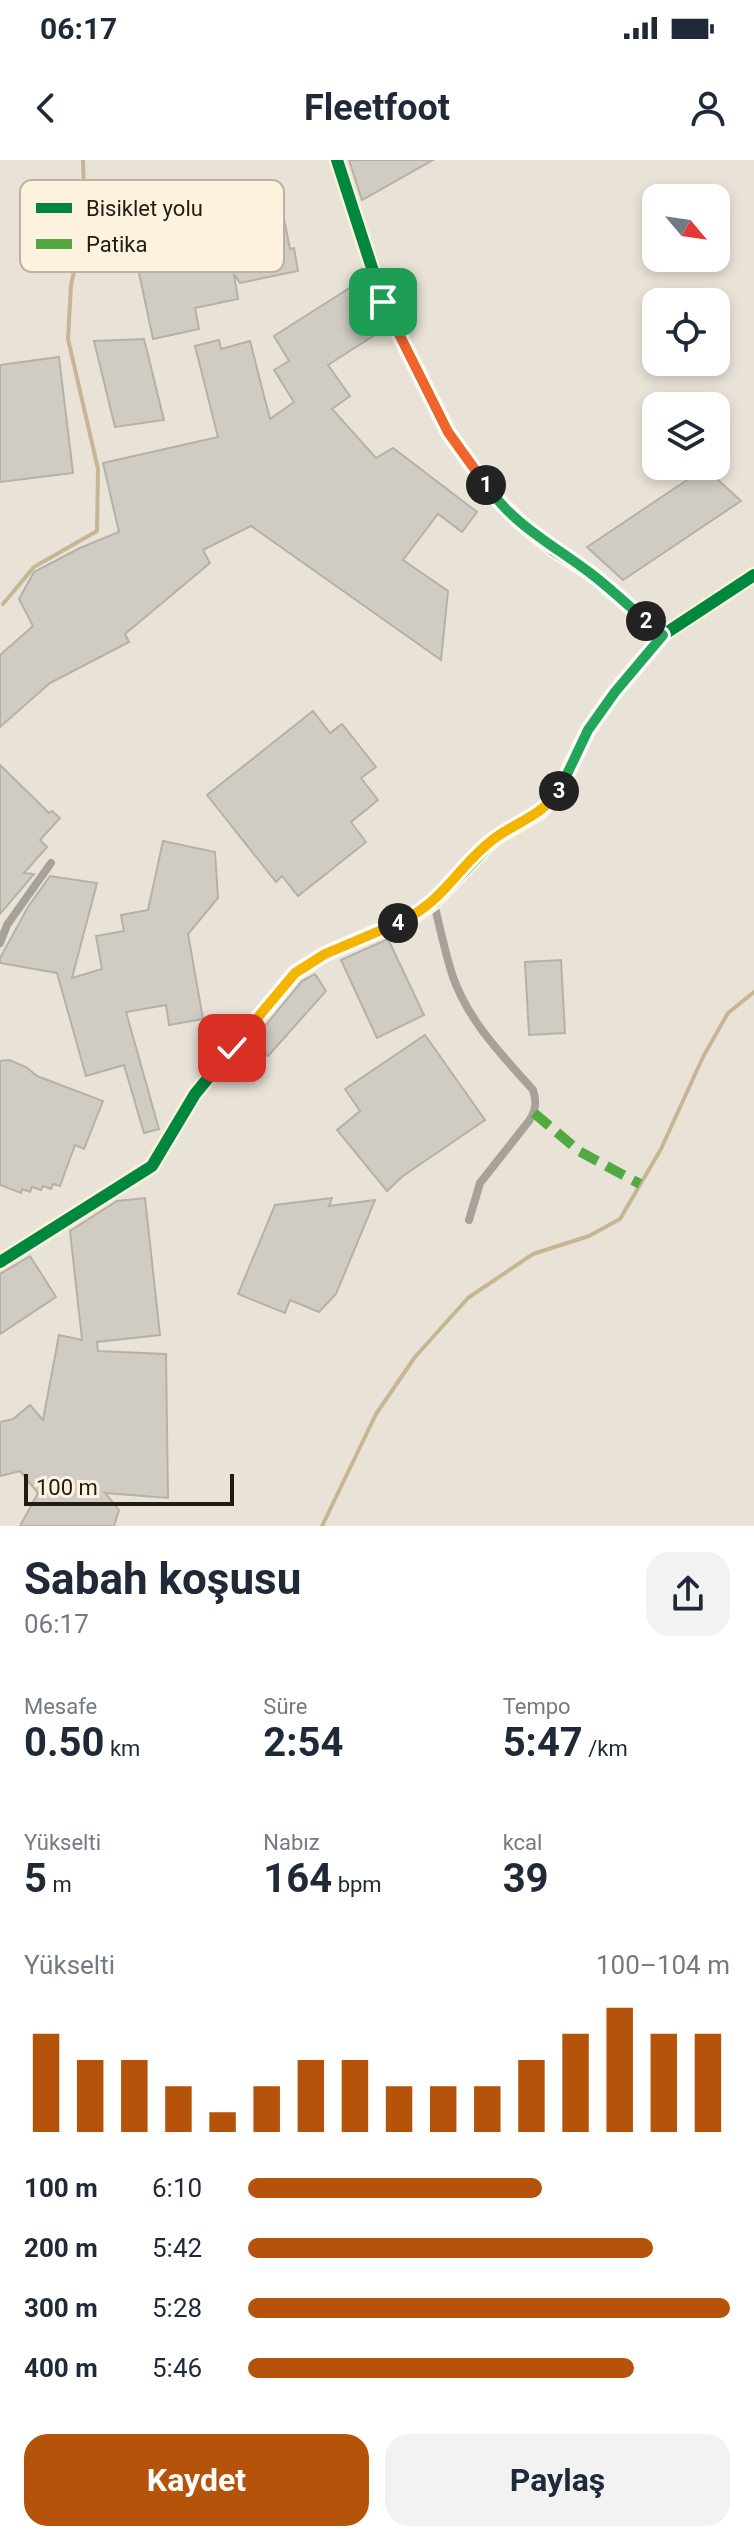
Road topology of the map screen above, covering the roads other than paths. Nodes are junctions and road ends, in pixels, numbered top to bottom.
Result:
1 (337, 160) edge
2 (754, 575) edge
3 (663, 635) junction
4 (51, 863) dead end
5 (434, 902) junction
6 (0, 943) edge
7 (469, 1220) dead end
8 (0, 1262) edge

1 - 3 street
2 - 3 street
3 - 5 street
4 - 6 lane
5 - 7 lane
5 - 8 street

